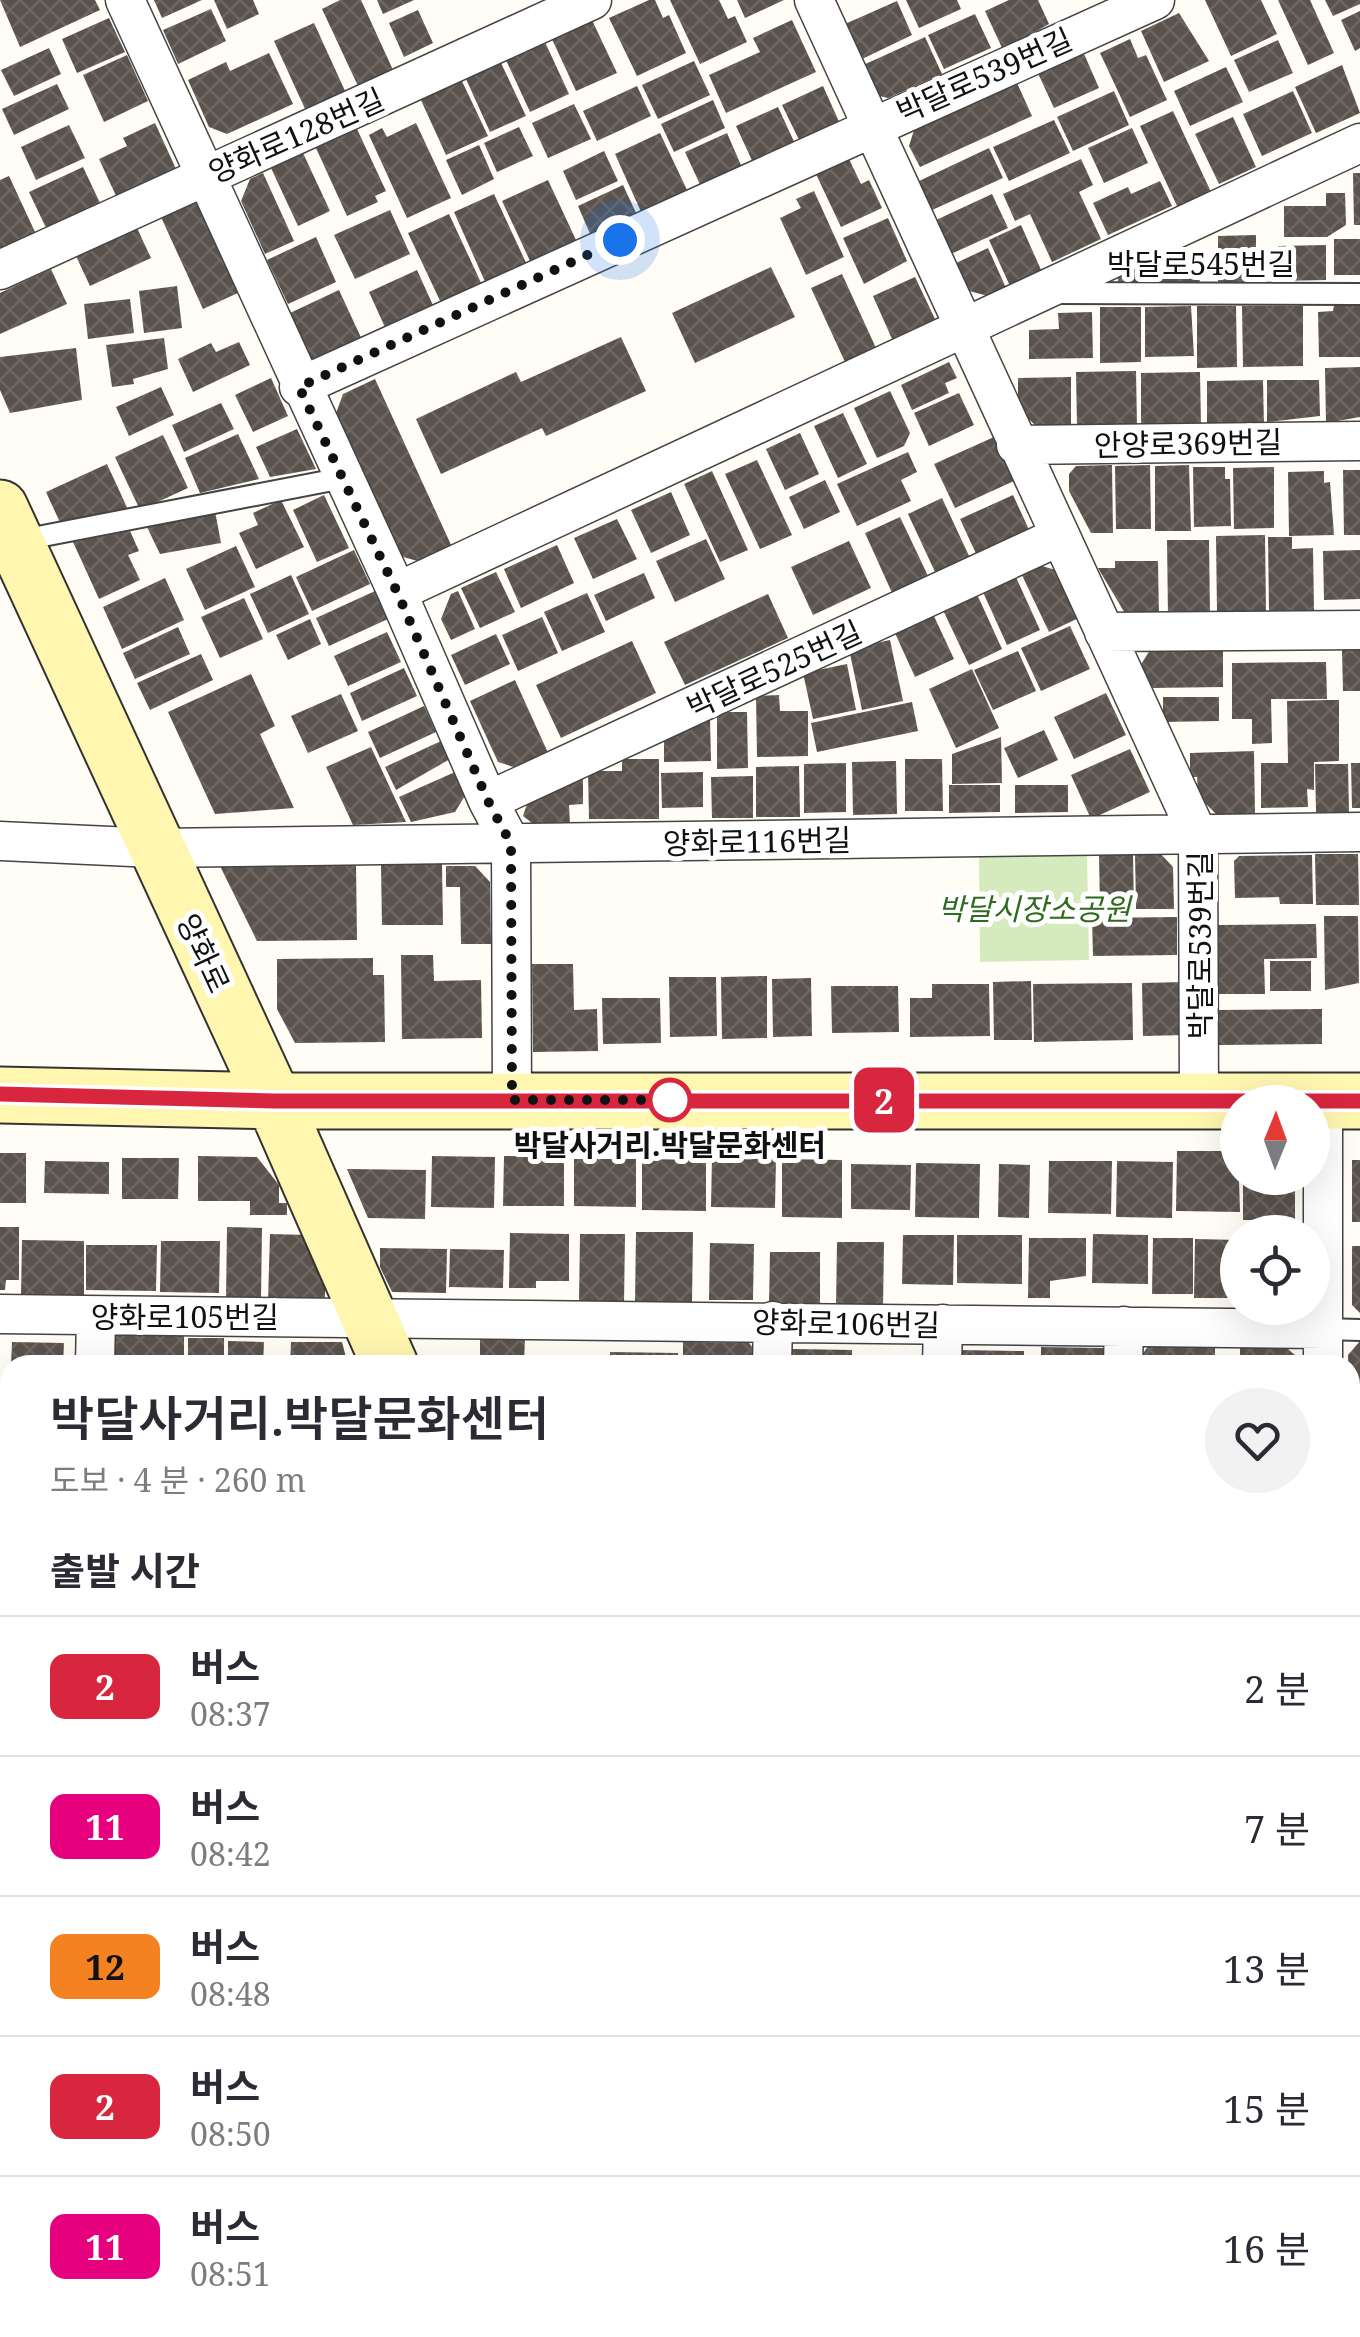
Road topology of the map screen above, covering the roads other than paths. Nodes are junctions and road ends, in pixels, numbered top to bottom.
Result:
1 (125, 0) edge
2 (592, 0) edge
3 (814, 0) edge
4 (1154, 0) edge
5 (869, 126) junction
6 (1360, 144) edge
7 (208, 175) junction
8 (0, 270) edge
9 (1043, 293) junction
10 (1360, 294) edge
11 (964, 330) junction
12 (299, 387) junction
13 (1360, 442) edge
14 (1016, 445) junction
15 (343, 478) junction
16 (8, 525) edge
17 (1060, 536) junction
18 (397, 592) junction
19 (1360, 630) edge
20 (1104, 632) junction
21 (488, 801) junction
22 (1360, 832) edge
23 (1198, 835) junction
24 (0, 840) edge
25 (511, 844) junction
26 (154, 848) junction
27 (0, 1094) edge
28 (512, 1100) junction
29 (1199, 1100) junction
30 (274, 1101) junction
31 (1342, 1101) edge
32 (0, 1314) edge
33 (96, 1316) junction
34 (773, 1321) junction
35 (943, 1324) junction
36 (1124, 1326) junction
37 (380, 1341) edge
38 (1335, 1341) edge
39 (95, 1355) edge
40 (772, 1355) edge
41 (942, 1355) edge
42 (1123, 1355) edge

1 - 7 street
2 - 7 street, 양화로128번길
3 - 5 street, 박달로539번길
4 - 5 street, 박달로539번길
5 - 11 street, 박달로539번길
5 - 12 street
6 - 9 street
7 - 8 street, 양화로128번길
7 - 12 street
9 - 10 lane, 박달로545번길
9 - 11 street
11 - 14 street, 박달로539번길
11 - 18 street
12 - 15 street
13 - 14 street, 안양로369번길
14 - 17 street, 박달로539번길
15 - 16 lane, 양화로
15 - 18 street
16 - 26 street, 양화로
17 - 20 street, 박달로539번길
17 - 21 street, 박달로525번길
18 - 21 street
19 - 20 street
20 - 23 street, 박달로539번길
21 - 25 street
22 - 23 street, 양화로116번길
23 - 25 street, 양화로116번길
23 - 29 street, 박달로539번길
24 - 26 street, 양화로116번길
25 - 26 street, 양화로116번길
25 - 28 street
26 - 30 street, 양화로
27 - 30 street
28 - 29 street
28 - 30 street
29 - 31 street
30 - 37 street, 양화로
31 - 38 street
32 - 33 street, 양화로105번길
33 - 37 street, 양화로105번길
33 - 39 street
34 - 35 street, 양화로106번길
34 - 37 street, 양화로106번길
34 - 40 street
35 - 36 street, 양화로106번길
35 - 41 street
36 - 38 street, 양화로106번길
36 - 42 street

